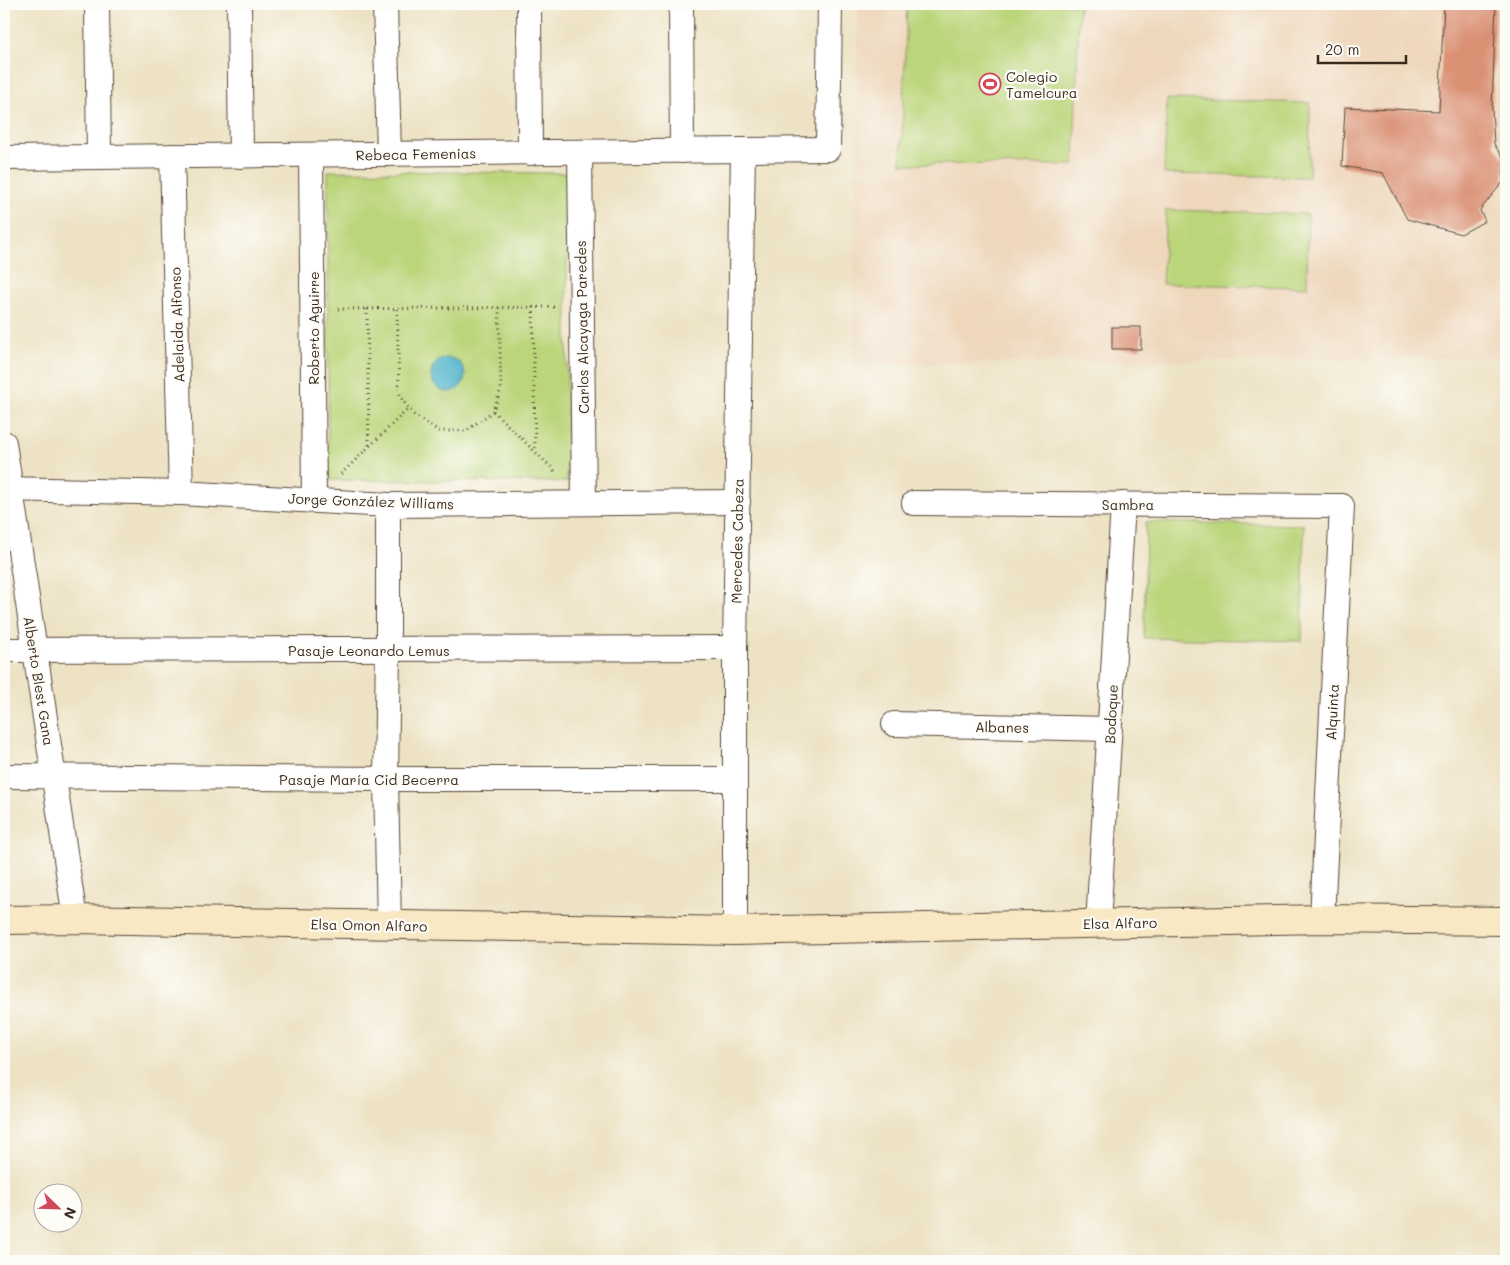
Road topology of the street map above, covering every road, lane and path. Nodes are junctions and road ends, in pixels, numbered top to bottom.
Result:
1 (97, 4) edge
2 (239, 4) edge
3 (385, 4) edge
4 (529, 4) edge
5 (681, 4) edge
6 (830, 4) edge
7 (743, 150) junction
8 (682, 151) junction
9 (580, 152) junction
10 (530, 153) junction
11 (389, 154) junction
12 (311, 155) junction
13 (172, 156) junction
14 (241, 156) junction
15 (99, 157) junction
16 (4, 158) edge
17 (533, 307) junction
18 (582, 307) junction
19 (499, 308) junction
20 (313, 309) junction
21 (367, 309) junction
22 (397, 309) junction
23 (408, 408) junction
24 (493, 411) junction
25 (4, 443) edge
26 (369, 447) junction
27 (535, 451) junction
28 (7, 489) edge
29 (181, 493) junction
30 (314, 500) junction
31 (738, 502) junction
32 (584, 503) junction
33 (914, 504) dead end
34 (1123, 504) junction
35 (388, 505) junction
36 (1342, 506) joint
37 (735, 648) junction
38 (4, 650) edge
39 (388, 650) junction
40 (35, 651) junction
41 (894, 724) dead end
42 (1110, 729) junction
43 (4, 776) edge
44 (53, 776) junction
45 (734, 779) junction
46 (386, 780) junction
47 (75, 919) junction
48 (1322, 919) junction
49 (4, 920) edge
50 (1506, 921) edge
51 (1098, 924) junction
52 (389, 926) junction
53 (735, 932) junction

1 - 15 street
2 - 14 street
3 - 11 street
4 - 10 street
5 - 8 street
6 - 7 street, Rebeca Femenias
7 - 8 street, Rebeca Femenias
7 - 31 street, Mercedes Cabeza
8 - 9 street, Rebeca Femenias
9 - 10 street, Rebeca Femenias
9 - 18 street, Carlos Alcayaga Paredes
10 - 11 street, Rebeca Femenias
11 - 12 street, Rebeca Femenias
12 - 14 street, Rebeca Femenias
12 - 20 street, Roberto Aguirre
13 - 14 street, Rebeca Femenias
13 - 15 street, Rebeca Femenias
13 - 29 street, Adelaida Alfonso
15 - 16 street, Rebeca Femenias
17 - 18 path
17 - 19 path
17 - 27 path
18 - 32 street, Carlos Alcayaga Paredes
19 - 22 path
19 - 24 path
20 - 21 path
20 - 30 street, Roberto Aguirre
21 - 22 path
21 - 26 path
22 - 23 path
23 - 24 path
23 - 26 path
24 - 27 path
25 - 28 street, Alberto Blest Gana
26 - 30 path
27 - 32 path
28 - 29 street, Jorge González Williams
28 - 40 street, Alberto Blest Gana
29 - 30 street, Jorge González Williams
30 - 35 street, Jorge González Williams
31 - 32 street, Jorge González Williams
31 - 37 street, Mercedes Cabeza
32 - 35 street, Jorge González Williams
33 - 34 street, Sambra
34 - 36 street, Sambra
34 - 42 street, Bodoque
35 - 39 street
36 - 48 street, Alquinta
37 - 39 street, Pasaje Leonardo Lemus
37 - 45 street, Mercedes Cabeza
38 - 40 street, Pasaje Leonardo Lemus
39 - 40 street, Pasaje Leonardo Lemus
39 - 46 street
40 - 44 street, Alberto Blest Gana
41 - 42 street, Albanes
42 - 51 street, Bodoque
43 - 44 street, Pasaje María Cid Becerra
44 - 46 street, Pasaje María Cid Becerra
44 - 47 street, Alberto Blest Gana
45 - 46 street, Pasaje María Cid Becerra
45 - 53 street, Mercedes Cabeza
46 - 52 street
47 - 49 street, Elsa Omon Alfaro
47 - 52 street, Elsa Omon Alfaro
48 - 50 street, Elsa Alfaro
48 - 51 street, Elsa Alfaro
51 - 53 street, Elsa Alfaro
52 - 53 street, Elsa Omon Alfaro

